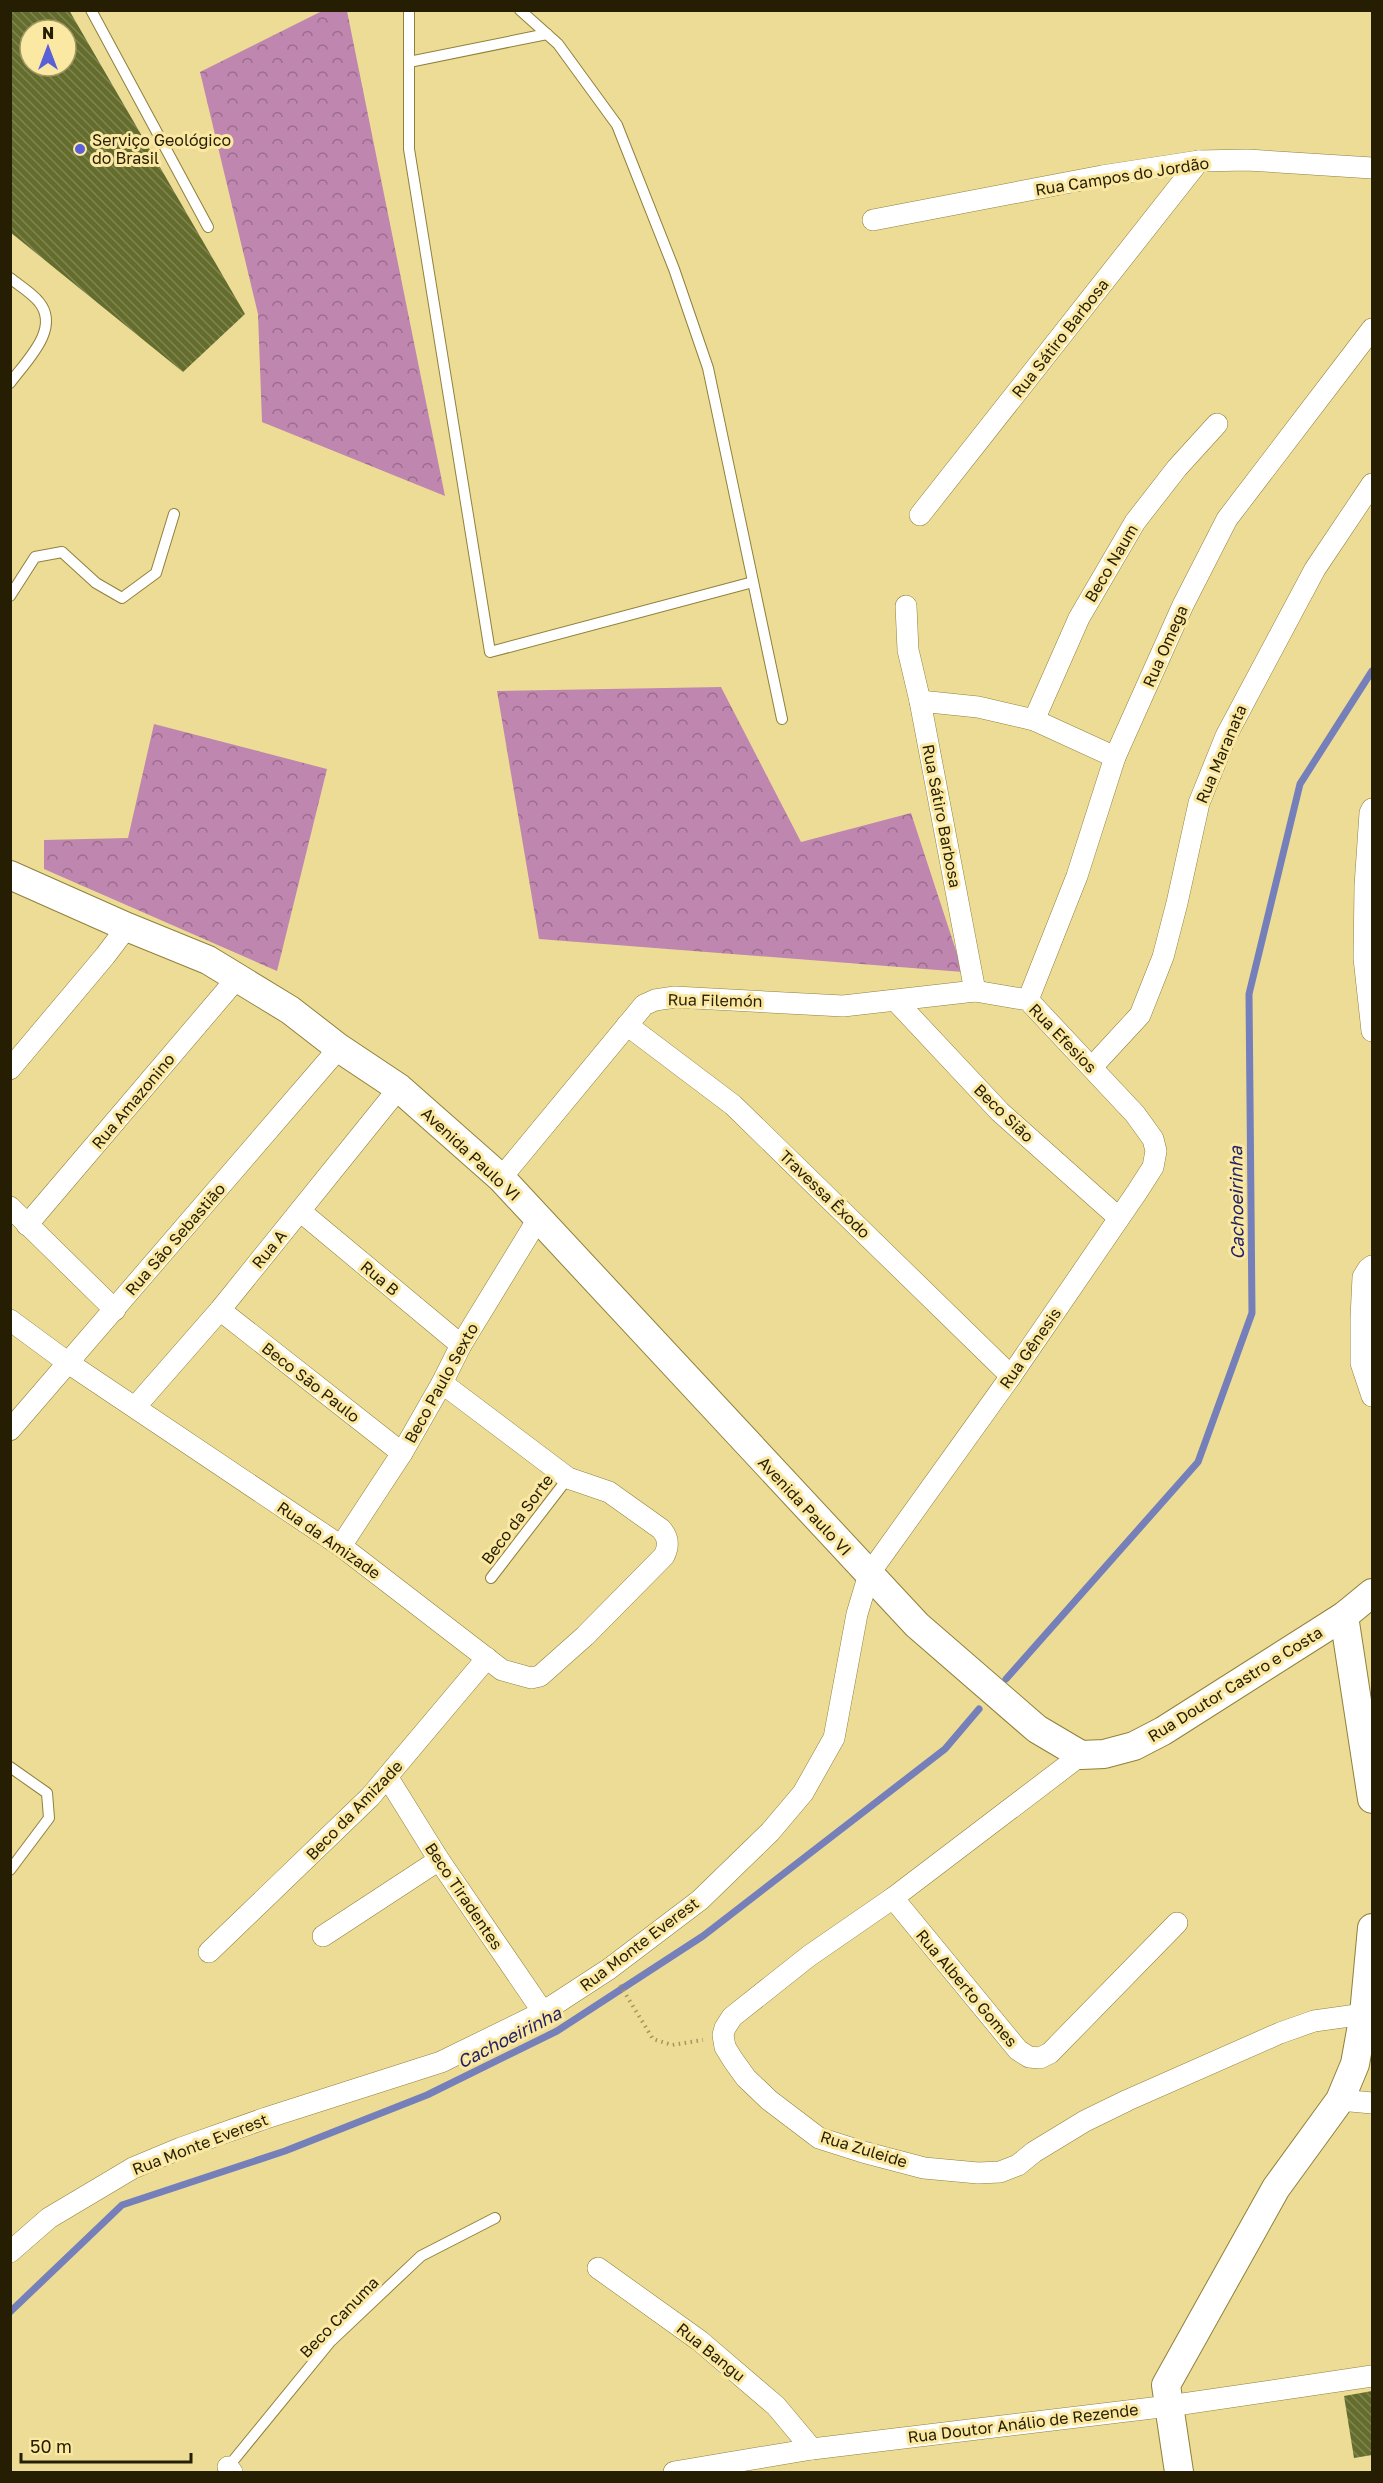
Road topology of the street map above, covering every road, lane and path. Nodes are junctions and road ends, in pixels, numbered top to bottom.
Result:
1 (91, 10) edge
2 (408, 10) edge
3 (520, 10) edge
4 (547, 34) junction
5 (408, 62) junction
6 (1199, 161) junction
7 (1372, 168) edge
8 (873, 220) dead end
9 (208, 227) dead end
10 (10, 278) edge
11 (1372, 329) edge
12 (10, 383) edge
13 (1217, 424) dead end
14 (1372, 484) edge
15 (174, 514) dead end
16 (920, 515) dead end
17 (753, 582) junction
18 (10, 596) edge
19 (906, 606) dead end
20 (920, 701) junction
21 (782, 719) dead end
22 (1034, 720) junction
23 (1114, 757) junction
24 (1372, 812) edge
25 (10, 875) edge
26 (127, 927) junction
27 (238, 977) junction
28 (975, 991) junction
29 (1028, 1000) junction
30 (896, 1001) junction
31 (627, 1025) junction
32 (1372, 1028) edge
33 (339, 1048) junction
34 (1092, 1067) junction
35 (10, 1069) edge
36 (399, 1088) junction
37 (1135, 1114) joint
38 (501, 1178) junction
39 (10, 1207) edge
40 (300, 1211) junction
41 (1119, 1218) junction
42 (538, 1219) junction
43 (27, 1224) junction
44 (1372, 1266) edge
45 (115, 1310) junction
46 (220, 1310) junction
47 (10, 1320) edge
48 (460, 1345) junction
49 (67, 1362) junction
50 (1011, 1376) junction
51 (442, 1383) junction
52 (1372, 1396) edge
53 (136, 1406) junction
54 (10, 1430) edge
55 (402, 1453) junction
56 (568, 1478) junction
57 (341, 1546) junction
58 (869, 1574) junction
59 (491, 1578) dead end
60 (1372, 1593) edge
61 (1344, 1616) junction
62 (487, 1658) junction
63 (1081, 1755) junction
64 (10, 1767) edge
65 (388, 1778) junction
66 (1372, 1799) edge
67 (439, 1860) junction
68 (10, 1870) edge
69 (893, 1898) junction
70 (1177, 1923) dead end
71 (1372, 1928) edge
72 (323, 1936) dead end
73 (210, 1952) dead end
74 (624, 1991) dead end
75 (543, 2012) junction
76 (1364, 2014) junction
77 (723, 2035) junction
78 (1340, 2100) junction
79 (1372, 2103) edge
80 (495, 2218) dead end
81 (10, 2252) edge
82 (598, 2268) dead end
83 (1372, 2376) edge
84 (1169, 2406) junction
85 (812, 2449) junction
86 (230, 2470) edge
87 (674, 2472) edge
88 (1179, 2472) edge

1 - 9 lane
2 - 5 lane
3 - 4 lane
4 - 5 lane
4 - 17 lane
5 - 17 lane
6 - 7 street, Rua Campos do Jordão
6 - 8 street, Rua Campos do Jordão
6 - 16 street, Rua Sátiro Barbosa
10 - 12 lane
11 - 23 street, Rua Omega
13 - 22 street, Beco Naum
14 - 34 street, Rua Maranata
15 - 18 lane
17 - 21 lane
19 - 20 street, Rua Sátiro Barbosa
20 - 22 street
20 - 28 street, Rua Sátiro Barbosa
22 - 23 street
23 - 29 street, Rua Omega
24 - 32 street
25 - 26 street, Avenida Paulo VI
26 - 27 street, Avenida Paulo VI
26 - 35 street
27 - 33 street, Avenida Paulo VI
27 - 43 street, Rua Amazonino
28 - 29 street, Rua Efesios
28 - 30 street, Rua Filemón
29 - 34 street, Rua Efesios
30 - 31 street, Rua Filemón
30 - 41 street, Beco Sião
31 - 38 street, Rua Filemón
31 - 50 street, Travessa Êxodo
33 - 36 street, Avenida Paulo VI
33 - 45 street, Rua São Sebastião
34 - 37 street, Rua Efesios
36 - 38 street, Avenida Paulo VI
36 - 40 street, Rua A
37 - 41 street, Rua Gênesis
38 - 42 street, Avenida Paulo VI
39 - 43 street
40 - 46 street, Rua A
40 - 48 street, Rua B
41 - 50 street, Rua Gênesis
42 - 48 street, Beco Paulo Sexto
42 - 58 street, Avenida Paulo VI
43 - 45 street
44 - 52 street
45 - 49 street, Rua São Sebastião
46 - 53 street, Rua A
46 - 55 street, Beco São Paulo
47 - 49 street, Rua da Amizade
48 - 51 street, Beco Paulo Sexto
49 - 53 street, Rua da Amizade
49 - 54 street, Rua São Sebastião
50 - 58 street, Rua Gênesis
51 - 55 street, Beco Paulo Sexto
51 - 56 street
53 - 57 street, Rua da Amizade
55 - 57 street, Beco Paulo Sexto
56 - 59 lane, Beco da Sorte
56 - 62 street, Rua da Amizade
57 - 62 street, Rua da Amizade
58 - 63 street
58 - 75 street, Rua Monte Everest
60 - 61 street, Rua Doutor Castro e Costa
61 - 63 street, Rua Doutor Castro e Costa
61 - 66 street
62 - 65 street, Beco da Amizade
63 - 69 street
64 - 68 lane
65 - 67 street, Beco Tiradentes
65 - 73 street, Beco da Amizade
67 - 72 street
67 - 75 street, Beco Tiradentes
69 - 70 street, Rua Alberto Gomes
69 - 77 street
71 - 76 street
74 - 77 path
75 - 81 street, Rua Monte Everest
76 - 77 street, Rua Zuleide
76 - 78 street
78 - 79 street
78 - 84 street
80 - 86 lane, Beco Canuma
82 - 85 street, Rua Bangu
83 - 84 street, Rua Doutor Análio de Rezende
84 - 85 street, Rua Doutor Análio de Rezende
84 - 88 street
85 - 87 street, Rua Doutor Análio de Rezende

